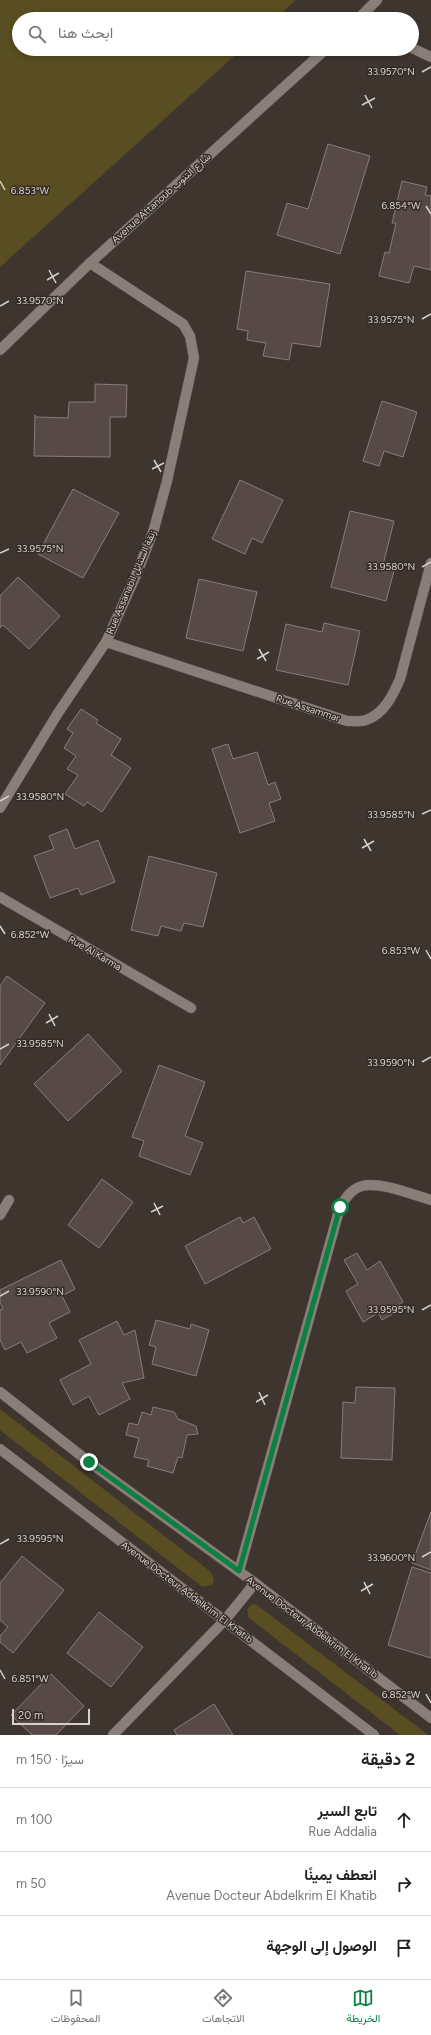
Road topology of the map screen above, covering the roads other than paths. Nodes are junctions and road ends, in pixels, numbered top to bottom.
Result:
1 (377, 0) edge
2 (365, 12) edge
3 (419, 51) edge
4 (318, 56) edge
5 (431, 57) edge
6 (90, 263) junction
7 (0, 350) edge
8 (431, 563) edge
9 (106, 642) junction
10 (0, 808) edge
11 (0, 897) edge
12 (191, 1008) dead end
13 (9, 1200) dead end
14 (431, 1200) edge
15 (0, 1215) edge
16 (0, 1392) edge
17 (0, 1449) edge
18 (239, 1571) junction
19 (255, 1583) junction
20 (224, 1620) junction
21 (431, 1718) edge
22 (113, 1735) edge
23 (374, 1735) edge

1 - 2 street
3 - 5 street
4 - 6 street, Avenue Attanoub شارع التنوب
6 - 7 street, Avenue Attanoub شارع التنوب
6 - 9 street, Rue Assanabil زنقة السنابل
8 - 9 street, Rue Assammar
9 - 10 street, Rue Assanabil زنقة السنابل
11 - 12 street, Rue Al Karma
13 - 15 street
14 - 18 street
16 - 18 street, Avenue Docteur Abdelkrim El Khatib
17 - 20 street, Avenue Docteur Addelkrim El Khatib
18 - 19 street, Avenue Docteur Abdelkrim El Khatib
19 - 20 street
19 - 21 street, Avenue Docteur Abdelkrim El Khatib
20 - 22 street
20 - 23 street, Avenue Docteur Addelkrim El Khatib

